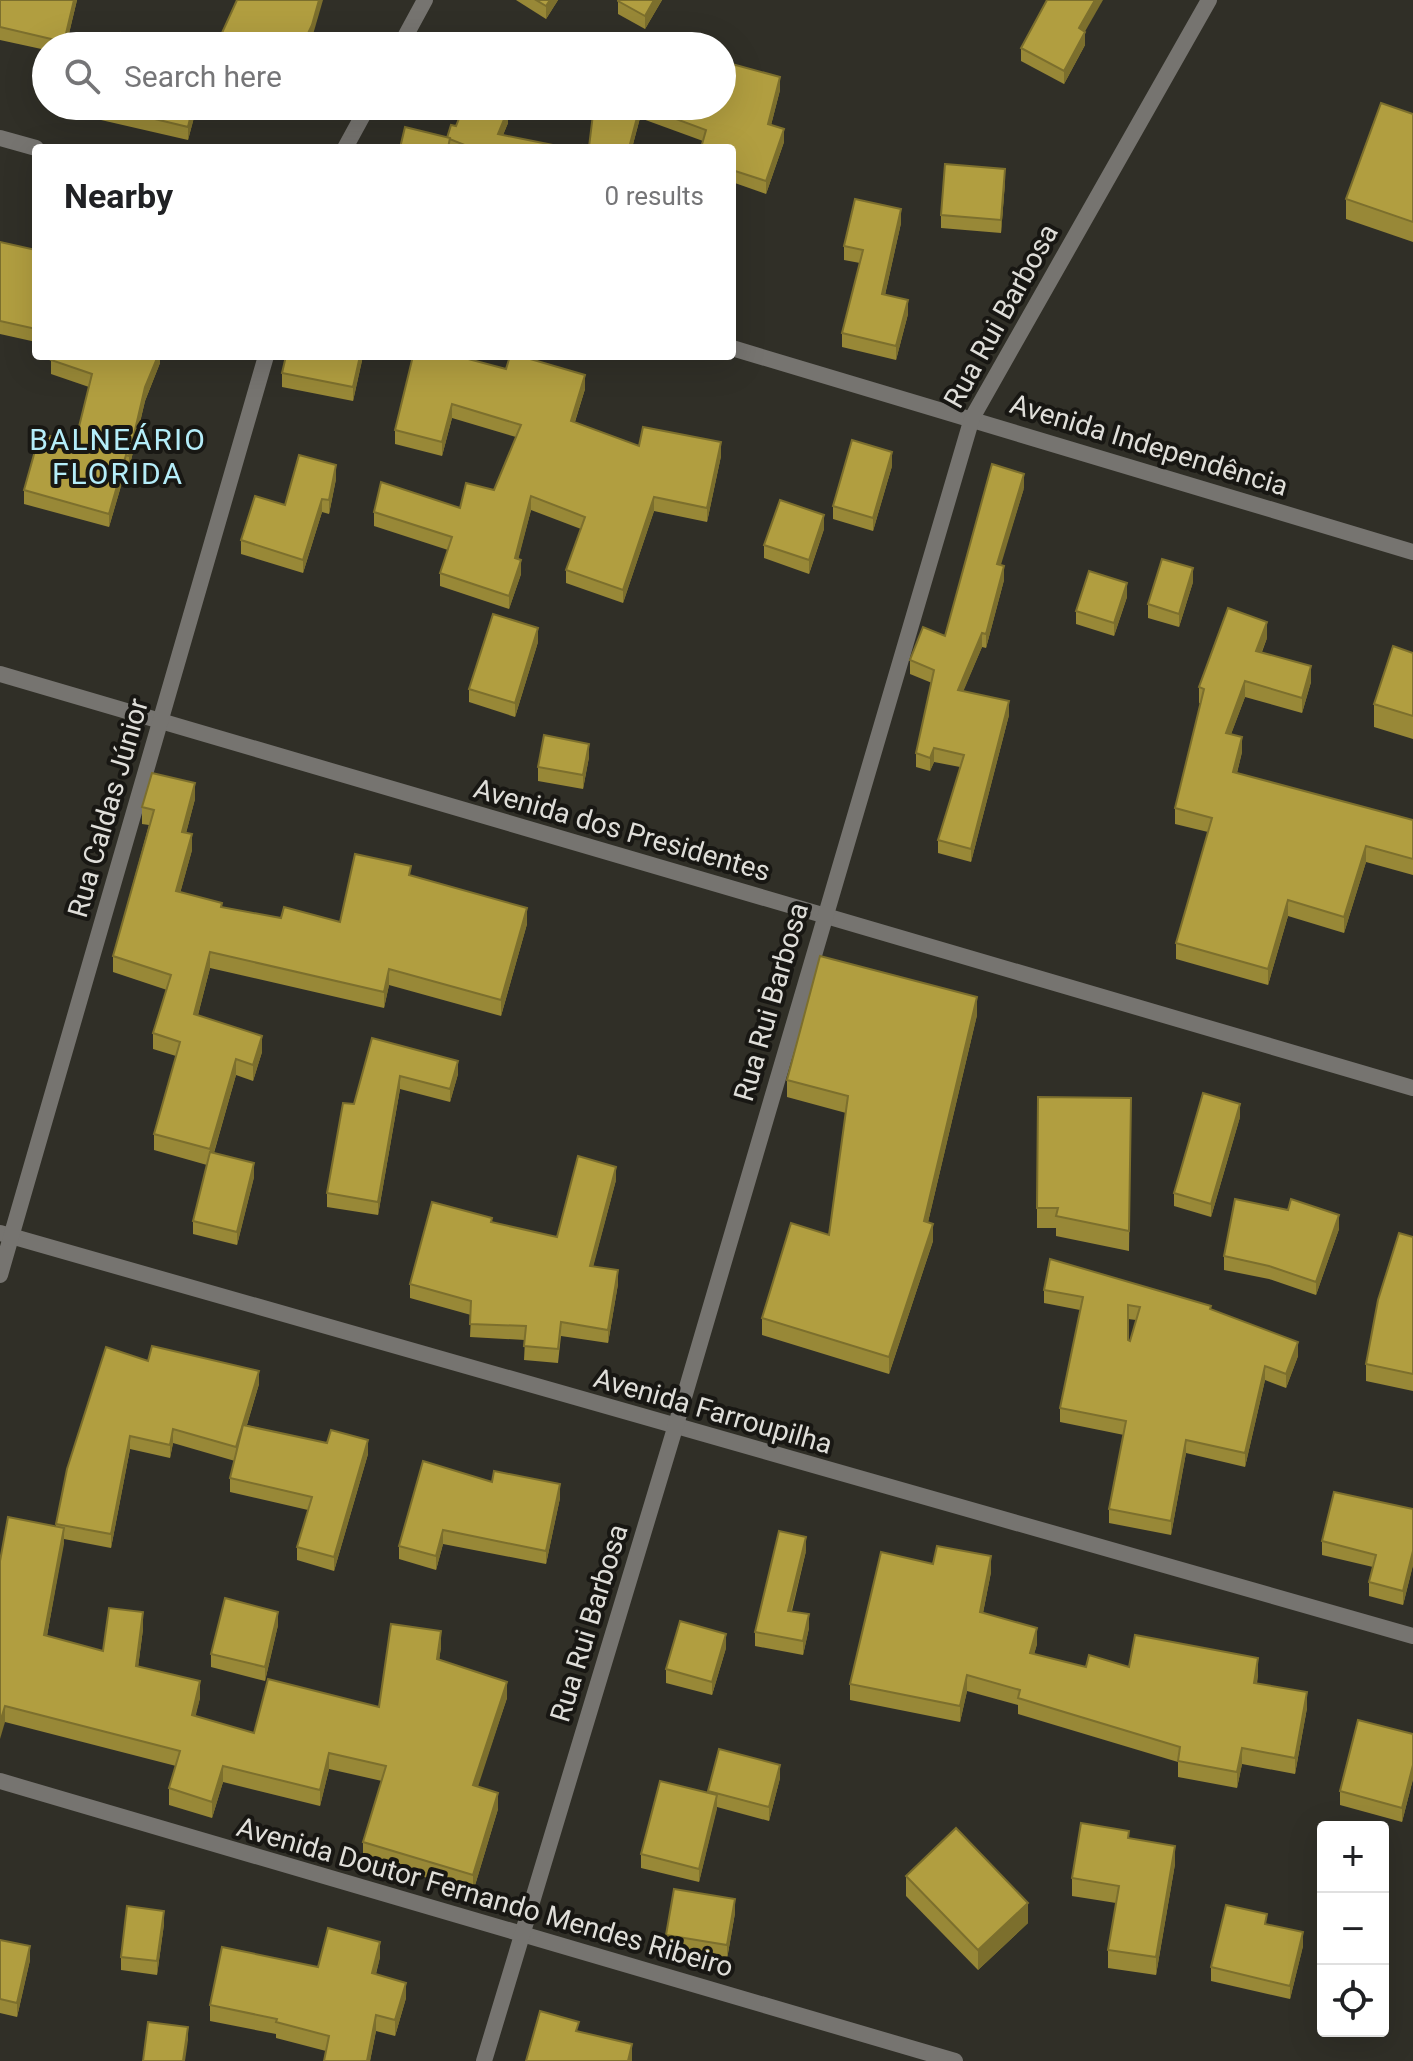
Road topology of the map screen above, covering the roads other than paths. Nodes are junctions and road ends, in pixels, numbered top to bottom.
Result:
1 (425, 0) edge
2 (1209, 0) edge
3 (408, 32) edge
4 (360, 120) edge
5 (0, 138) edge
6 (347, 144) edge
7 (32, 147) edge
8 (736, 349) edge
9 (265, 360) edge
10 (972, 418) junction
11 (1413, 552) edge
12 (0, 674) edge
13 (161, 721) junction
14 (823, 916) junction
15 (1413, 1088) edge
16 (6, 1235) edge
17 (0, 1275) edge
18 (675, 1428) junction
19 (1413, 1636) edge
20 (0, 1781) edge
21 (521, 1935) junction
22 (484, 2061) edge
23 (955, 2061) edge

1 - 3 street
2 - 10 street, Rua Rui Barbosa
4 - 6 street
5 - 7 street
8 - 10 street, Avenida Independência
9 - 13 street, Rua Caldas Júnior
10 - 11 street, Avenida Independência
10 - 14 street, Rua Rui Barbosa
12 - 13 street, Avenida dos Presidentes
13 - 14 street, Avenida dos Presidentes
13 - 16 street, Rua Caldas Júnior
14 - 15 street, Avenida dos Presidentes
14 - 18 street, Rua Rui Barbosa
16 - 17 street, Rua Caldas Júnior
16 - 18 street, Avenida Farroupilha
18 - 19 street, Avenida Farroupilha
18 - 21 street, Rua Rui Barbosa
20 - 21 street, Avenida Doutor Fernando Mendes Ribeiro
21 - 22 street, Rua Rui Barbosa
21 - 23 street, Avenida Doutor Fernando Mendes Ribeiro

